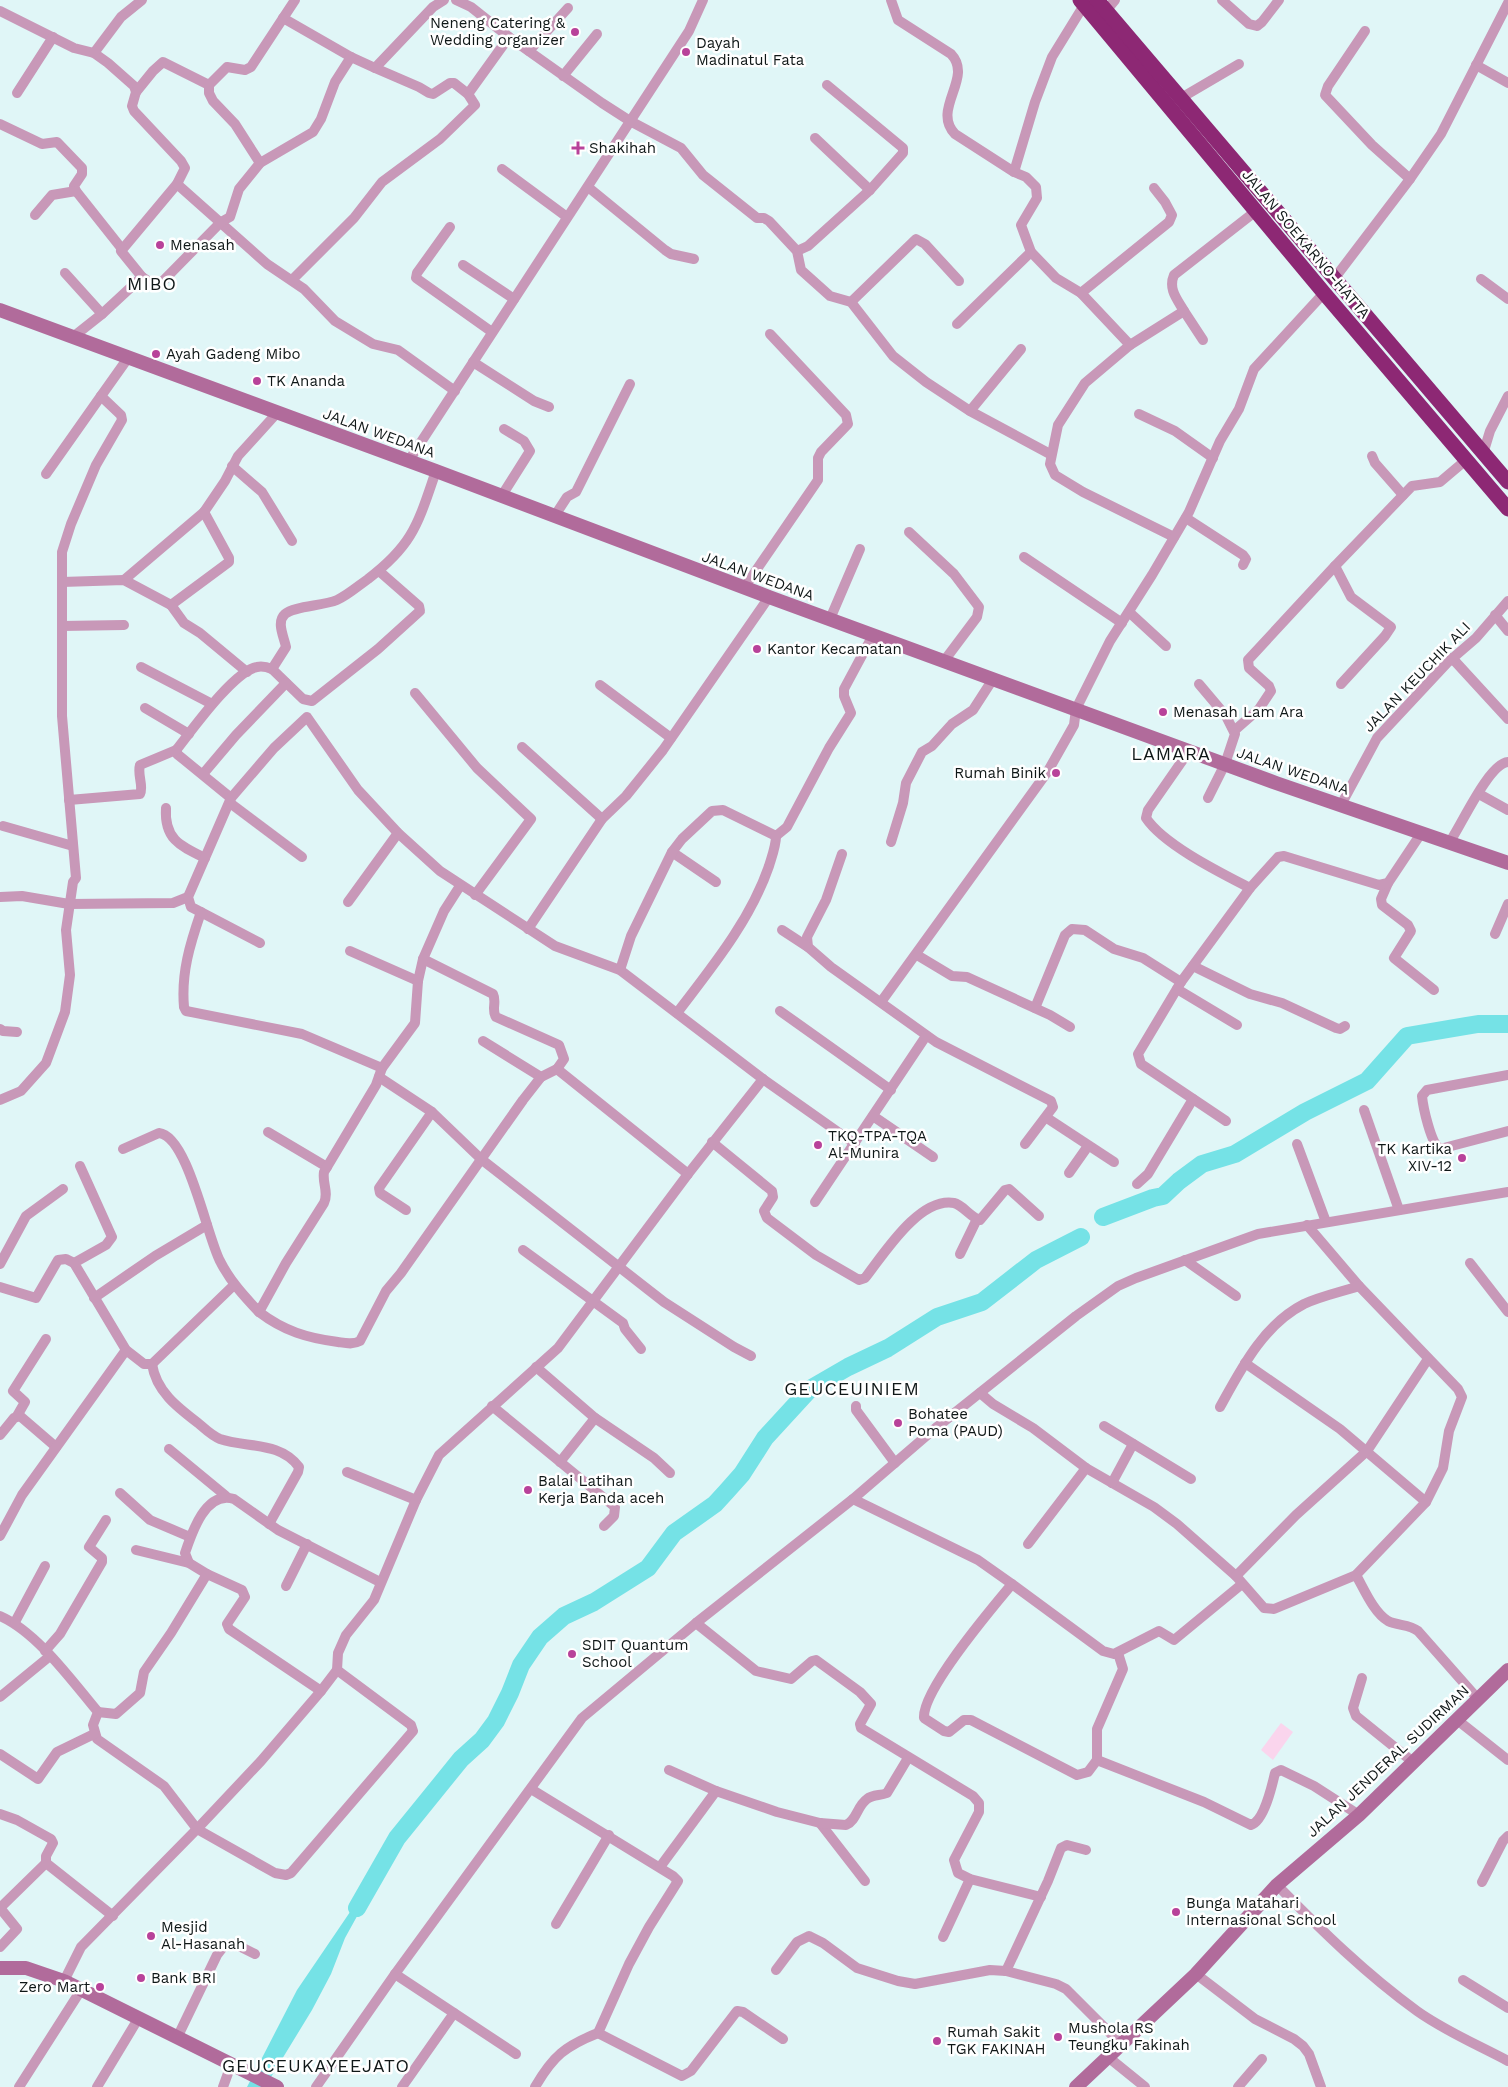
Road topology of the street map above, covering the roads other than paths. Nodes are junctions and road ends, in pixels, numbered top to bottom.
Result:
1 (142, 0) edge
2 (295, 0) edge
3 (444, 0) edge
4 (456, 0) edge
5 (703, 0) edge
6 (892, 0) edge
7 (1222, 0) edge
8 (1279, 0) edge
9 (1096, 3) edge
10 (1508, 3) edge
11 (568, 8) dead end
12 (0, 11) edge
13 (283, 18) junction
14 (1366, 31) dead end
15 (597, 34) dead end
16 (53, 37) junction
17 (509, 38) junction
18 (529, 52) junction
19 (94, 53) junction
20 (351, 57) junction
21 (1239, 64) dead end
22 (1476, 66) junction
23 (375, 68) junction
24 (563, 76) junction
25 (1508, 83) edge
26 (209, 85) junction
27 (827, 85) dead end
28 (136, 92) junction
29 (17, 93) dead end
30 (468, 94) junction
31 (1181, 98) junction
32 (630, 121) junction
33 (0, 124) edge
34 (815, 138) dead end
35 (260, 163) junction
36 (502, 169) dead end
37 (1014, 172) junction
38 (1410, 179) junction
39 (177, 184) junction
40 (588, 187) junction
41 (1154, 188) dead end
42 (870, 190) junction
43 (76, 191) junction
44 (1256, 211) junction
45 (35, 215) dead end
46 (567, 217) junction
47 (220, 222) junction
48 (450, 227) dead end
49 (122, 249) junction
50 (797, 251) junction
51 (1031, 252) junction
52 (694, 260) dead end
53 (463, 265) dead end
54 (65, 273) dead end
55 (142, 277) junction
56 (1334, 279) junction
57 (1481, 279) dead end
58 (292, 280) junction
59 (959, 281) dead end
60 (1081, 293) junction
61 (1324, 293) junction
62 (514, 299) junction
63 (1508, 299) edge
64 (851, 302) junction
65 (0, 310) edge
66 (1184, 311) junction
67 (102, 314) junction
68 (957, 324) dead end
69 (492, 332) junction
70 (770, 334) dead end
71 (73, 337) junction
72 (1203, 340) dead end
73 (1130, 344) junction
74 (1021, 349) dead end
75 (128, 358) junction
76 (473, 362) junction
77 (1415, 373) junction
78 (630, 384) dead end
79 (1402, 384) junction
80 (455, 391) junction
81 (102, 396) junction
82 (1508, 396) edge
83 (548, 406) dead end
84 (970, 412) junction
85 (276, 413) junction
86 (1139, 414) dead end
87 (504, 429) dead end
88 (1050, 454) junction
89 (1483, 454) junction
90 (1372, 456) dead end
91 (1213, 458) junction
92 (1466, 460) junction
93 (408, 462) junction
94 (232, 466) junction
95 (436, 471) junction
96 (46, 474) dead end
97 (1508, 482) edge
98 (1403, 495) junction
99 (501, 496) junction
100 (1508, 508) edge
101 (204, 512) junction
102 (554, 516) junction
103 (1186, 518) junction
104 (909, 532) dead end
105 (1174, 537) junction
106 (292, 541) dead end
107 (860, 549) dead end
108 (1024, 557) dead end
109 (1243, 565) dead end
110 (1335, 566) junction
111 (378, 571) junction
112 (124, 580) junction
113 (62, 582) junction
114 (744, 588) junction
115 (768, 597) junction
116 (1508, 600) edge
117 (171, 605) junction
118 (1128, 612) junction
119 (1495, 615) junction
120 (830, 619) junction
121 (1122, 622) junction
122 (124, 625) dead end
123 (62, 626) junction
124 (1508, 630) edge
125 (873, 635) junction
126 (1166, 646) dead end
127 (1452, 658) junction
128 (944, 661) junction
129 (141, 667) dead end
130 (272, 669) junction
131 (246, 672) junction
132 (994, 679) junction
133 (286, 684) junction
134 (1199, 684) dead end
135 (1341, 684) dead end
136 (600, 685) dead end
137 (415, 693) dead end
138 (306, 701) junction
139 (212, 704) junction
140 (145, 708) dead end
141 (1076, 709) junction
142 (305, 717) junction
143 (1508, 719) edge
144 (1235, 730) junction
145 (188, 734) junction
146 (671, 738) junction
147 (522, 747) dead end
148 (176, 750) junction
149 (1189, 751) junction
150 (1508, 762) edge
151 (1225, 764) junction
152 (202, 774) junction
153 (1479, 794) junction
154 (1208, 798) dead end
155 (69, 800) junction
156 (231, 800) junction
157 (1341, 805) junction
158 (166, 808) dead end
159 (1508, 810) edge
160 (602, 819) junction
161 (3, 826) dead end
162 (1422, 832) junction
163 (398, 833) junction
164 (776, 836) junction
165 (891, 842) dead end
166 (1449, 843) junction
167 (73, 846) junction
168 (672, 852) junction
169 (842, 854) dead end
170 (302, 857) dead end
171 (205, 858) junction
172 (1508, 863) edge
173 (716, 882) dead end
174 (1388, 883) junction
175 (460, 886) junction
176 (1250, 888) junction
177 (476, 895) junction
178 (0, 897) edge
179 (188, 897) junction
180 (348, 902) dead end
181 (69, 904) junction
182 (1508, 904) edge
183 (201, 912) junction
184 (528, 930) junction
185 (782, 930) dead end
186 (1495, 934) dead end
187 (260, 943) dead end
188 (808, 947) junction
189 (350, 951) dead end
190 (917, 954) junction
191 (423, 959) junction
192 (1193, 966) junction
193 (620, 970) junction
194 (418, 981) junction
195 (1179, 986) junction
196 (1434, 990) dead end
197 (881, 1002) junction
198 (1035, 1008) junction
199 (780, 1011) dead end
200 (677, 1013) junction
201 (1237, 1025) dead end
202 (1345, 1026) dead end
203 (1070, 1027) dead end
204 (0, 1029) edge
205 (17, 1032) dead end
206 (926, 1036) junction
207 (483, 1041) dead end
208 (557, 1069) junction
209 (381, 1073) junction
210 (1508, 1075) edge
211 (541, 1077) junction
212 (763, 1079) junction
213 (891, 1090) junction
214 (1193, 1099) junction
215 (0, 1100) edge
216 (1364, 1110) dead end
217 (432, 1112) junction
218 (873, 1116) junction
219 (1047, 1118) junction
220 (1226, 1121) dead end
221 (268, 1132) dead end
222 (1508, 1132) edge
223 (712, 1142) junction
224 (855, 1144) junction
225 (1025, 1144) dead end
226 (1298, 1144) dead end
227 (1088, 1146) junction
228 (123, 1149) dead end
229 (933, 1157) dead end
230 (481, 1159) junction
231 (1114, 1162) dead end
232 (80, 1166) dead end
233 (327, 1167) junction
234 (688, 1174) junction
235 (1069, 1174) dead end
236 (1137, 1184) dead end
237 (63, 1189) dead end
238 (1508, 1192) edge
239 (815, 1202) dead end
240 (406, 1210) dead end
241 (1399, 1210) junction
242 (1039, 1216) dead end
243 (977, 1219) junction
244 (1326, 1222) junction
245 (207, 1225) junction
246 (1307, 1225) junction
247 (523, 1250) dead end
248 (960, 1254) dead end
249 (1185, 1260) junction
250 (74, 1262) junction
251 (1470, 1263) dead end
252 (0, 1264) edge
253 (620, 1267) junction
254 (234, 1285) junction
255 (1359, 1286) junction
256 (0, 1287) edge
257 (1236, 1296) dead end
258 (94, 1298) junction
259 (1504, 1300) edge
260 (594, 1301) junction
261 (259, 1312) junction
262 (1508, 1312) edge
263 (46, 1339) dead end
264 (641, 1349) dead end
265 (126, 1350) junction
266 (751, 1356) dead end
267 (1428, 1359) junction
268 (1245, 1363) junction
269 (152, 1364) junction
270 (536, 1366) junction
271 (980, 1393) junction
272 (492, 1406) junction
273 (856, 1406) dead end
274 (1220, 1407) dead end
275 (18, 1416) junction
276 (595, 1418) junction
277 (1104, 1426) dead end
278 (0, 1436) edge
279 (1133, 1444) junction
280 (56, 1447) junction
281 (169, 1449) dead end
282 (1367, 1451) junction
283 (560, 1462) junction
284 (895, 1463) junction
285 (1086, 1468) junction
286 (347, 1472) dead end
287 (670, 1473) dead end
288 (1191, 1479) dead end
289 (1112, 1483) junction
290 (120, 1493) dead end
291 (226, 1496) junction
292 (854, 1499) junction
293 (416, 1500) junction
294 (1426, 1502) junction
295 (106, 1520) dead end
296 (269, 1524) junction
297 (604, 1526) dead end
298 (0, 1536) edge
299 (190, 1537) junction
300 (307, 1544) junction
301 (1028, 1544) dead end
302 (136, 1550) dead end
303 (188, 1563) junction
304 (45, 1566) dead end
305 (206, 1574) junction
306 (1356, 1576) junction
307 (1239, 1580) junction
308 (380, 1582) junction
309 (1012, 1584) junction
310 (286, 1586) dead end
311 (0, 1616) edge
312 (15, 1622) junction
313 (696, 1623) junction
314 (1118, 1653) junction
315 (47, 1654) junction
316 (337, 1670) junction
317 (1508, 1670) edge
318 (1362, 1678) dead end
319 (321, 1691) junction
320 (0, 1697) edge
321 (1478, 1699) junction
322 (98, 1712) junction
323 (1456, 1719) junction
324 (94, 1734) junction
325 (0, 1754) edge
326 (908, 1758) junction
327 (1097, 1760) junction
328 (1508, 1760) edge
329 (1413, 1762) junction
330 (669, 1770) dead end
331 (531, 1789) junction
332 (716, 1791) junction
333 (0, 1814) edge
334 (1359, 1814) junction
335 (820, 1823) junction
336 (197, 1829) junction
337 (609, 1835) junction
338 (1508, 1836) edge
339 (1086, 1850) dead end
340 (46, 1863) junction
341 (660, 1867) junction
342 (970, 1879) junction
343 (865, 1881) dead end
344 (1482, 1882) dead end
345 (1277, 1885) junction
346 (1041, 1897) junction
347 (0, 1908) edge
348 (113, 1916) junction
349 (556, 1924) dead end
350 (942, 1937) dead end
351 (0, 1947) edge
352 (254, 1954) dead end
353 (0, 1968) edge
354 (776, 1970) dead end
355 (1006, 1971) junction
356 (395, 1974) junction
357 (1196, 1974) junction
358 (1463, 1980) dead end
359 (64, 1981) junction
360 (81, 1990) junction
361 (1508, 2008) edge
362 (454, 2013) junction
363 (138, 2019) junction
364 (598, 2033) junction
365 (176, 2038) junction
366 (783, 2039) dead end
367 (1122, 2045) junction
368 (516, 2054) dead end
369 (1108, 2057) junction
370 (1262, 2060) dead end
371 (1508, 2061) edge
372 (237, 2067) junction
373 (19, 2087) edge
374 (97, 2087) edge
375 (223, 2087) edge
376 (277, 2087) edge
377 (316, 2087) edge
378 (402, 2087) edge
379 (535, 2087) edge
380 (1076, 2087) edge
381 (1145, 2087) edge
382 (1238, 2087) edge
383 (1321, 2087) edge

1 - 19 street
2 - 13 street
3 - 23 street
4 - 17 street
5 - 32 street
6 - 37 street
7 - 8 street
9 - 31 highway, JALAN SOEKARNO-HATTA
9 - 37 street
9 - 44 highway, JALAN SOEKARNO-HATTA
10 - 22 street
11 - 18 street
12 - 16 street
13 - 20 street
13 - 26 street
14 - 38 street
15 - 24 street
16 - 19 street
16 - 29 street
17 - 18 street
17 - 30 street
18 - 24 street
19 - 28 street
20 - 23 street
20 - 35 street
21 - 31 street
22 - 25 street
22 - 38 street
23 - 30 street
24 - 32 street
26 - 28 street
26 - 35 street
27 - 42 street
28 - 39 street
30 - 58 street
31 - 56 highway, JALAN SOEKARNO-HATTA
32 - 40 street
32 - 50 street
33 - 43 street
34 - 42 street
35 - 47 street
36 - 46 street
37 - 51 street
38 - 56 street
39 - 47 street
39 - 49 street
40 - 46 street
40 - 52 street
41 - 60 street
42 - 50 street
43 - 45 street
43 - 49 street
44 - 61 highway, JALAN SOEKARNO-HATTA
44 - 66 street
46 - 62 street
47 - 55 street
47 - 58 street
48 - 69 street
49 - 55 street
50 - 64 street
51 - 60 street
51 - 68 street
53 - 62 street
54 - 67 street
55 - 67 street
56 - 77 highway, JALAN SOEKARNO-HATTA
57 - 63 street
58 - 80 street
59 - 64 street
60 - 73 street
61 - 79 highway, JALAN SOEKARNO-HATTA
61 - 91 street
62 - 69 street
64 - 84 street
65 - 71 street, JALAN WEDANA
66 - 72 street
66 - 73 street
67 - 71 street
69 - 76 street
70 - 114 street
71 - 75 street, JALAN WEDANA
73 - 88 street
74 - 84 street
75 - 81 street
75 - 85 street, JALAN WEDANA
76 - 80 street
76 - 83 street
77 - 79 highway
77 - 89 highway, JALAN SOEKARNO-HATTA
78 - 102 street
79 - 92 highway, JALAN SOEKARNO-HATTA
80 - 93 street
81 - 96 street
81 - 113 street
82 - 89 street
84 - 88 street
85 - 93 street, JALAN WEDANA
85 - 94 street
86 - 91 street
87 - 99 street
88 - 105 street
89 - 97 highway, JALAN SOEKARNO-HATTA
90 - 98 street
91 - 103 street
92 - 98 street
92 - 100 highway, JALAN SOEKARNO-HATTA
93 - 95 street, JALAN WEDANA
94 - 101 street
94 - 106 street
95 - 99 street, JALAN WEDANA
95 - 111 street
98 - 110 street
99 - 102 street, JALAN WEDANA
101 - 112 street
101 - 117 street
102 - 114 street, JALAN WEDANA
103 - 105 street
103 - 109 street
104 - 128 street
105 - 118 street
107 - 120 street
108 - 121 street
110 - 135 street
110 - 144 street
111 - 130 street
111 - 138 street
112 - 113 street
112 - 117 street
113 - 123 street
114 - 115 street, JALAN WEDANA
115 - 120 street, JALAN WEDANA
115 - 146 street
116 - 119 street, JALAN KEUCHIK ALI
117 - 131 street
118 - 121 street
118 - 126 street
119 - 124 street
119 - 127 street, JALAN KEUCHIK ALI
120 - 125 street, JALAN WEDANA
121 - 141 street
122 - 123 street
123 - 155 street
125 - 128 street, JALAN WEDANA
125 - 164 street
127 - 143 street
127 - 157 street, JALAN KEUCHIK ALI
128 - 132 street, JALAN WEDANA
129 - 139 street
130 - 131 street
130 - 133 street
131 - 139 street
132 - 141 street, JALAN WEDANA
132 - 165 street
133 - 138 street
133 - 152 street
134 - 144 street
136 - 146 street
137 - 177 street
138 - 142 street
139 - 145 street
140 - 145 street
141 - 149 street, JALAN WEDANA
141 - 190 street
142 - 156 street
142 - 163 street
144 - 151 street
145 - 148 street
146 - 160 street
147 - 160 street
148 - 152 street
148 - 155 street
149 - 151 street, JALAN WEDANA
149 - 176 street
150 - 153 street
151 - 154 street
151 - 157 street, JALAN WEDANA
152 - 156 street
153 - 159 street
153 - 166 street
155 - 167 street
156 - 170 street
156 - 171 street
157 - 162 street, JALAN WEDANA
158 - 171 street
160 - 184 street
161 - 167 street
162 - 166 street, JALAN WEDANA
162 - 174 street
163 - 175 street
163 - 180 street
164 - 168 street
164 - 200 street
166 - 172 street, JALAN WEDANA
167 - 181 street
168 - 173 street
168 - 193 street
169 - 188 street
171 - 179 street
174 - 176 street
174 - 196 street
175 - 177 street
175 - 191 street
176 - 192 street
177 - 184 street
178 - 181 street
179 - 181 street
179 - 183 street
181 - 215 street
182 - 186 street
183 - 187 street
183 - 209 street
184 - 193 street
185 - 188 street
188 - 197 street
189 - 194 street
190 - 197 street
190 - 198 street
191 - 194 street
191 - 208 street
192 - 195 street
192 - 202 street
193 - 200 street
194 - 209 street
195 - 198 street
195 - 201 street
195 - 214 street
197 - 206 street
198 - 203 street
199 - 213 street
200 - 212 street
204 - 205 street
206 - 213 street
206 - 219 street
207 - 211 street
208 - 211 street
208 - 234 street
209 - 217 street
209 - 233 street
210 - 222 street
211 - 230 street
212 - 223 street
212 - 224 street
213 - 218 street
214 - 220 street
214 - 236 street
216 - 241 street
217 - 230 street
217 - 240 street
218 - 224 street
218 - 229 street
219 - 225 street
219 - 227 street
221 - 233 street
223 - 234 street
223 - 243 street
224 - 239 street
226 - 244 street
227 - 231 street
227 - 235 street
228 - 245 street
230 - 253 street
230 - 261 street
232 - 250 street
233 - 261 street
234 - 253 street
237 - 252 street
238 - 241 street
241 - 244 street
242 - 243 street
243 - 248 street
244 - 246 street
245 - 254 street
245 - 258 street
246 - 249 street
246 - 255 street
247 - 260 street
249 - 257 street
249 - 271 street
250 - 256 street
250 - 258 street
251 - 259 street
253 - 260 street
253 - 266 street
254 - 261 street
254 - 269 street
255 - 267 street
255 - 268 street
258 - 265 street
259 - 262 street
260 - 264 street
260 - 270 street
263 - 275 street
265 - 269 street
265 - 280 street
267 - 282 street
267 - 294 street
268 - 274 street
268 - 282 street
269 - 296 street
270 - 272 street
270 - 276 street
271 - 284 street
271 - 285 street
272 - 283 street
272 - 293 street
273 - 284 street
275 - 278 street
275 - 280 street
276 - 283 street
276 - 287 street
277 - 279 street
279 - 288 street
279 - 289 street
280 - 298 street
281 - 291 street
282 - 294 street
282 - 307 street
283 - 297 street
284 - 292 street
285 - 289 street
285 - 301 street
286 - 293 street
289 - 307 street
290 - 299 street
291 - 296 street
291 - 299 street
292 - 309 street
292 - 313 street
293 - 308 street
294 - 306 street
295 - 315 street
296 - 300 street
299 - 303 street
300 - 308 street
300 - 310 street
302 - 303 street
303 - 305 street
304 - 312 street
305 - 319 street
305 - 322 street
306 - 307 street
306 - 321 street
307 - 314 street
308 - 316 street
309 - 314 street
309 - 327 street
311 - 312 street
312 - 315 street
313 - 326 street
313 - 331 street
314 - 327 street
315 - 320 street
315 - 322 street
316 - 319 street
316 - 336 street
317 - 321 street, JALAN JENDERAL SUDIRMAN
318 - 329 street
319 - 336 street
321 - 323 street, JALAN JENDERAL SUDIRMAN
322 - 324 street
323 - 328 street
323 - 329 street, JALAN JENDERAL SUDIRMAN
324 - 325 street
324 - 336 street
326 - 335 street
326 - 342 street
327 - 334 street
329 - 334 street, JALAN JENDERAL SUDIRMAN
330 - 332 street
331 - 337 street
331 - 356 street
332 - 335 street
332 - 341 street
333 - 340 street
334 - 345 street, JALAN JENDERAL SUDIRMAN
335 - 343 street
336 - 348 street
337 - 341 street
337 - 349 street
338 - 344 street
339 - 346 street
340 - 347 street
340 - 348 street
341 - 364 street
342 - 346 street
342 - 350 street
345 - 357 street, JALAN JENDERAL SUDIRMAN
345 - 371 street
346 - 355 street
347 - 351 street
348 - 359 street
352 - 365 street
353 - 359 street
354 - 355 street
355 - 367 street
356 - 362 street
356 - 377 street
357 - 367 street, JALAN JENDERAL SUDIRMAN
357 - 383 street
358 - 361 street
359 - 360 street
360 - 363 street
360 - 373 street
362 - 368 street
362 - 378 street
363 - 365 street
363 - 374 street
364 - 366 street
364 - 379 street
365 - 372 street
367 - 369 street, JALAN JENDERAL SUDIRMAN
369 - 380 street, JALAN JENDERAL SUDIRMAN
369 - 381 street
370 - 382 street
372 - 375 street
372 - 376 street

